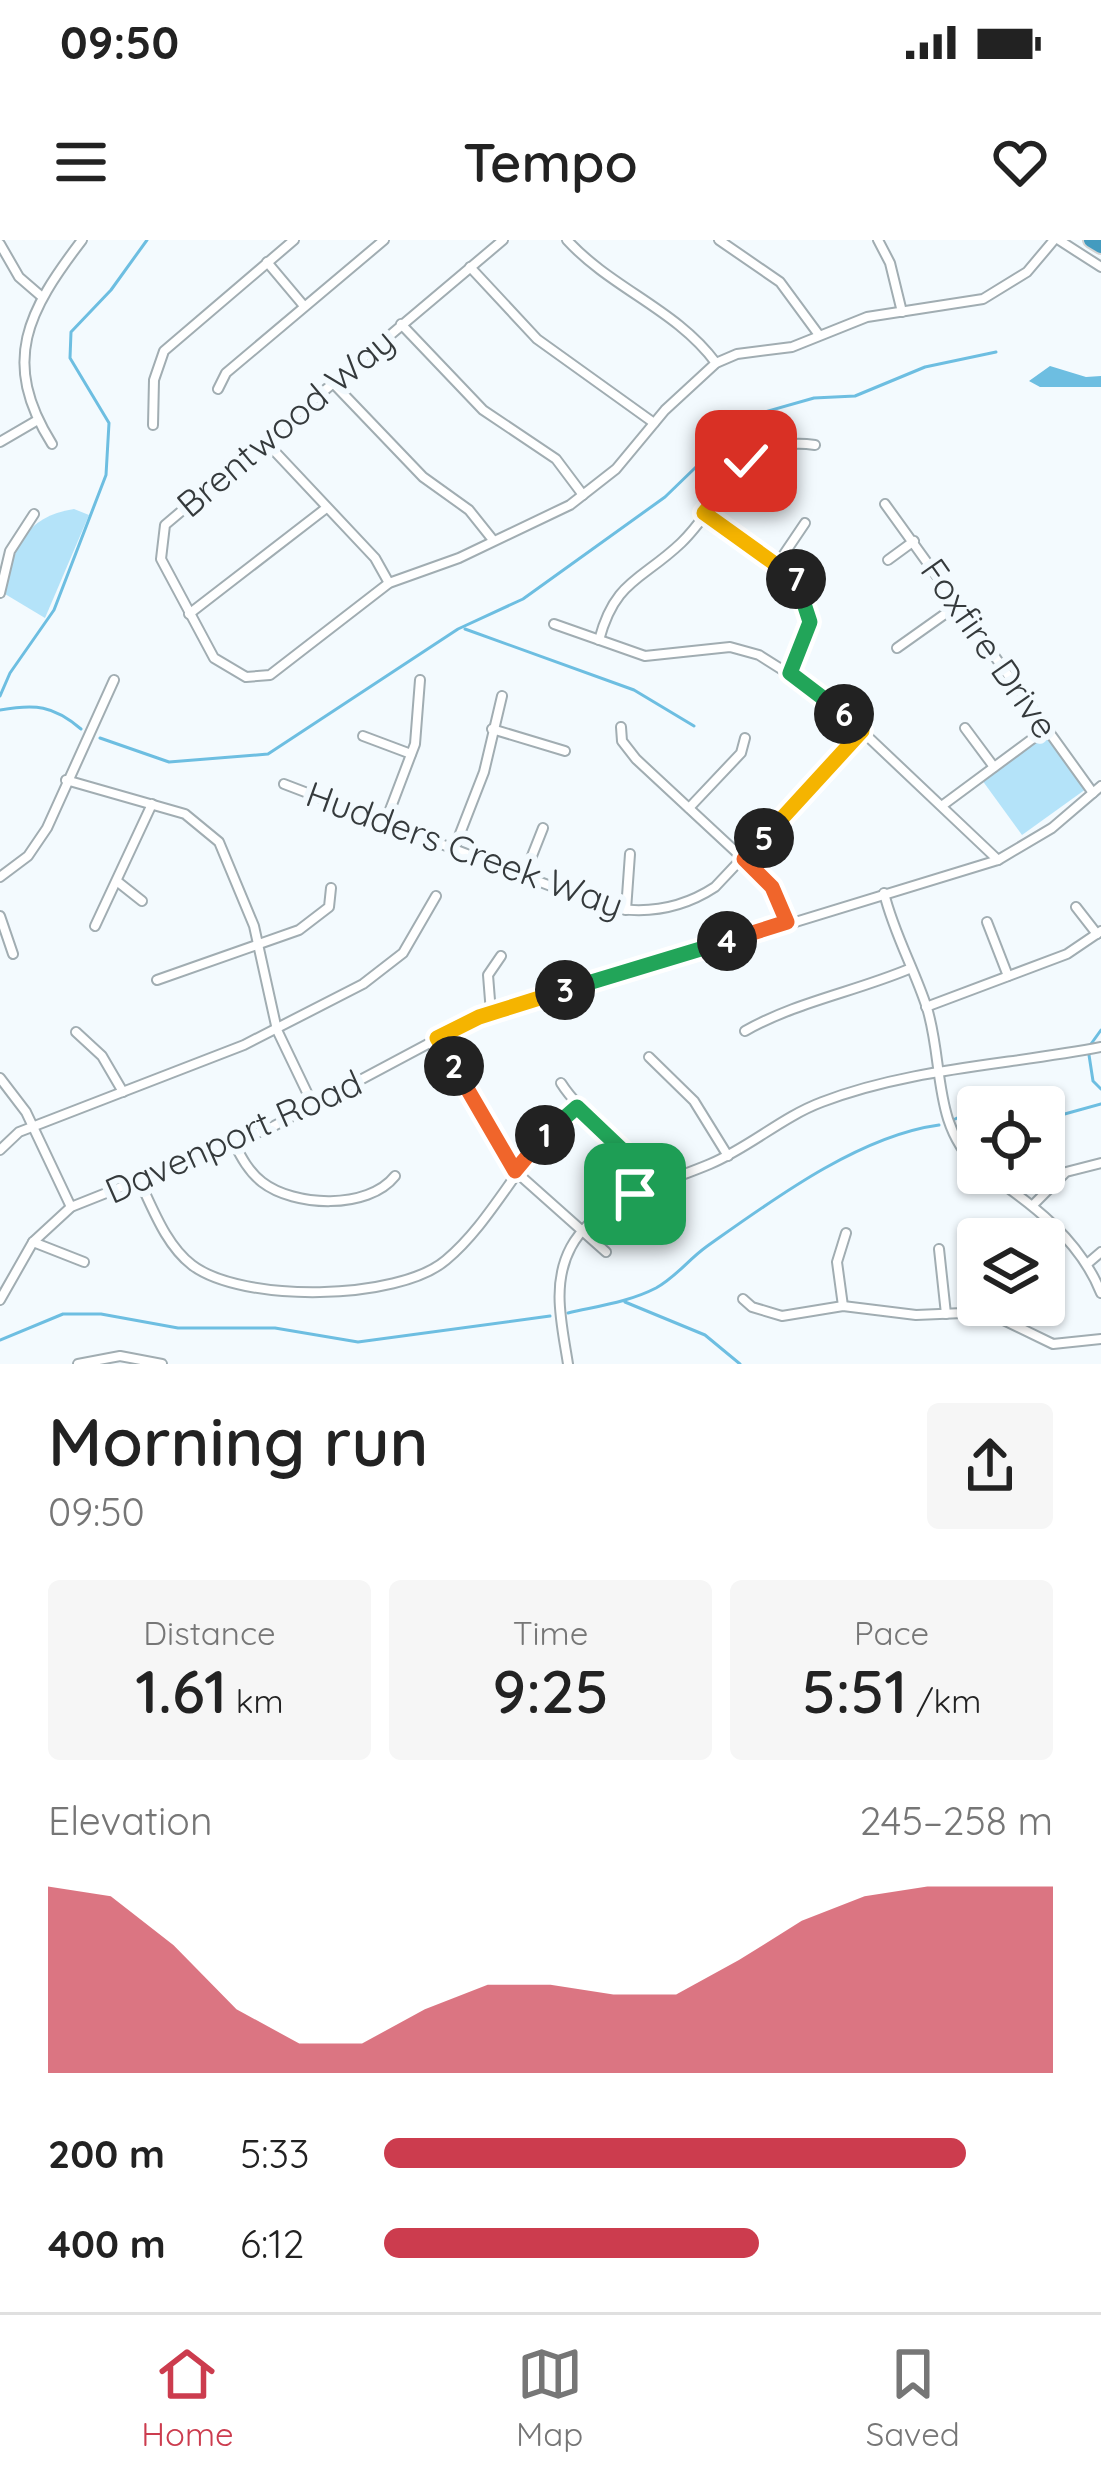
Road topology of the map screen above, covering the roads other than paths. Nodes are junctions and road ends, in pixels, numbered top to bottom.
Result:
1 (82, 240) edge
2 (293, 240) edge
3 (384, 240) edge
4 (503, 240) edge
5 (567, 240) edge
6 (719, 240) edge
7 (878, 240) edge
8 (1056, 240) edge
9 (1091, 240) edge
10 (0, 244) edge
11 (1101, 246) edge
12 (267, 262) junction
13 (470, 267) junction
14 (1101, 267) edge
15 (41, 296) junction
16 (304, 306) junction
17 (902, 312) junction
18 (401, 325) junction
19 (819, 335) junction
20 (716, 364) junction
21 (332, 382) junction
22 (218, 389) dead end
23 (36, 421) junction
24 (654, 423) junction
25 (153, 424) dead end
26 (264, 440) junction
27 (0, 442) edge
28 (52, 444) dead end
29 (815, 446) dead end
30 (583, 495) junction
31 (885, 504) dead end
32 (325, 508) junction
33 (704, 513) junction
34 (34, 514) dead end
35 (805, 523) dead end
36 (493, 541) junction
37 (914, 541) junction
38 (888, 560) dead end
39 (778, 562) junction
40 (2, 573) edge
41 (389, 583) junction
42 (0, 593) edge
43 (959, 604) junction
44 (189, 614) junction
45 (554, 623) dead end
46 (599, 640) junction
47 (897, 647) dead end
48 (790, 673) junction
49 (114, 680) dead end
50 (420, 680) dead end
51 (502, 697) dead end
52 (621, 727) dead end
53 (965, 728) dead end
54 (1047, 728) junction
55 (492, 729) junction
56 (862, 731) junction
57 (363, 736) dead end
58 (745, 738) dead end
59 (566, 751) dead end
60 (411, 754) junction
61 (994, 767) junction
62 (66, 780) junction
63 (284, 784) dead end
64 (1097, 790) edge
65 (152, 804) junction
66 (943, 806) junction
67 (689, 808) junction
68 (386, 823) junction
69 (543, 828) dead end
70 (454, 849) junction
71 (630, 854) dead end
72 (744, 859) junction
73 (998, 860) junction
74 (524, 876) junction
75 (0, 877) edge
76 (118, 882) junction
77 (331, 888) dead end
78 (884, 892) junction
79 (436, 896) dead end
80 (142, 901) dead end
81 (1076, 907) dead end
82 (626, 910) junction
83 (0, 916) edge
84 (787, 922) junction
85 (987, 922) dead end
86 (94, 926) dead end
87 (1099, 932) edge
88 (259, 945) junction
89 (13, 954) dead end
90 (500, 956) dead end
91 (909, 969) junction
92 (1008, 977) junction
93 (157, 980) dead end
94 (926, 1007) junction
95 (491, 1013) junction
96 (277, 1030) junction
97 (745, 1031) dead end
98 (76, 1032) dead end
99 (437, 1038) junction
100 (1101, 1047) edge
101 (649, 1057) dead end
102 (939, 1074) junction
103 (0, 1078) edge
104 (561, 1083) dead end
105 (123, 1092) junction
106 (313, 1106) junction
107 (577, 1107) junction
108 (33, 1126) junction
109 (235, 1143) junction
110 (957, 1143) edge
111 (0, 1150) edge
112 (728, 1156) junction
113 (1101, 1163) edge
114 (515, 1171) junction
115 (395, 1176) dead end
116 (140, 1180) junction
117 (651, 1186) junction
118 (1017, 1194) edge
119 (1033, 1205) junction
120 (71, 1207) junction
121 (580, 1233) junction
122 (846, 1233) dead end
123 (33, 1242) junction
124 (939, 1250) dead end
125 (606, 1252) dead end
126 (1101, 1252) edge
127 (84, 1262) dead end
128 (442, 1264) junction
129 (1087, 1264) junction
130 (452, 1277) dead end
131 (1101, 1293) edge
132 (743, 1299) dead end
133 (0, 1300) edge
134 (843, 1306) junction
135 (946, 1314) junction
136 (1101, 1339) edge
137 (133, 1361) edge
138 (78, 1364) edge
139 (162, 1364) edge
140 (568, 1364) edge

1 - 15 street
2 - 12 street
3 - 16 street
4 - 13 street, Brentwood Way
5 - 20 street
6 - 19 street
7 - 17 street
8 - 14 street
8 - 17 street, Brentwood Way
9 - 11 highway
10 - 15 street
12 - 16 street
12 - 25 street
13 - 18 street, Brentwood Way
13 - 24 street
15 - 23 street
16 - 22 street
17 - 19 street, Brentwood Way
18 - 21 street, Brentwood Way
18 - 30 street
19 - 20 street, Brentwood Way
20 - 24 street, Brentwood Way
21 - 26 street, Brentwood Way
21 - 36 street
23 - 27 street
23 - 28 street
24 - 30 street, Brentwood Way
26 - 32 street
26 - 44 street, Brentwood Way
29 - 33 street
30 - 36 street, Brentwood Way
31 - 37 street, Foxfire Drive
32 - 41 street
32 - 44 street
33 - 39 street
33 - 46 street
34 - 40 street
35 - 39 street
36 - 41 street, Brentwood Way
37 - 38 street
37 - 43 street, Foxfire Drive
39 - 48 street
40 - 42 street
41 - 44 street, Brentwood Way
43 - 47 street
43 - 54 street, Foxfire Drive
45 - 46 street
46 - 48 street
48 - 56 street
49 - 62 street
50 - 60 street
51 - 55 street
52 - 67 street
53 - 61 street
54 - 61 street
54 - 64 street, Foxfire Drive
55 - 59 street
55 - 70 street
56 - 66 street
56 - 72 street, Hudders Creek Way
57 - 60 street
58 - 67 street
60 - 68 street
61 - 66 street
62 - 65 street
62 - 75 street
63 - 68 street, Hudders Creek Way
64 - 73 street, Davenport Road
65 - 76 street
65 - 88 street
66 - 73 street
67 - 72 street
68 - 70 street, Hudders Creek Way
69 - 74 street
70 - 74 street, Hudders Creek Way
71 - 82 street
72 - 82 street, Hudders Creek Way
72 - 84 street
73 - 78 street, Davenport Road
74 - 82 street, Hudders Creek Way
76 - 80 street
76 - 86 street
77 - 88 street
78 - 84 street, Davenport Road
78 - 91 street
79 - 96 street
81 - 87 street
83 - 89 street
84 - 95 street, Davenport Road
85 - 92 street
87 - 92 street
88 - 93 street
88 - 96 street
90 - 95 street
91 - 94 street
91 - 97 street
92 - 94 street
94 - 102 street
95 - 99 street, Davenport Road
96 - 105 street
96 - 106 street
98 - 105 street
99 - 106 street, Davenport Road
99 - 114 street
100 - 102 street
101 - 112 street
102 - 110 street
102 - 112 street
103 - 108 street
104 - 107 street
105 - 108 street
106 - 109 street, Davenport Road
107 - 114 street
107 - 117 street
108 - 111 street
108 - 120 street
109 - 115 street
109 - 116 street, Davenport Road
112 - 117 street
113 - 119 street
114 - 121 street
114 - 128 street
116 - 120 street, Davenport Road
116 - 128 street
117 - 121 street
118 - 119 street
119 - 129 street
120 - 123 street, Davenport Road
121 - 125 street
121 - 140 street
122 - 134 street
123 - 127 street
123 - 133 street, Davenport Road
124 - 135 street
126 - 129 street
128 - 130 street
129 - 131 street
132 - 134 street
134 - 135 street
135 - 136 street
137 - 138 street
137 - 139 street

